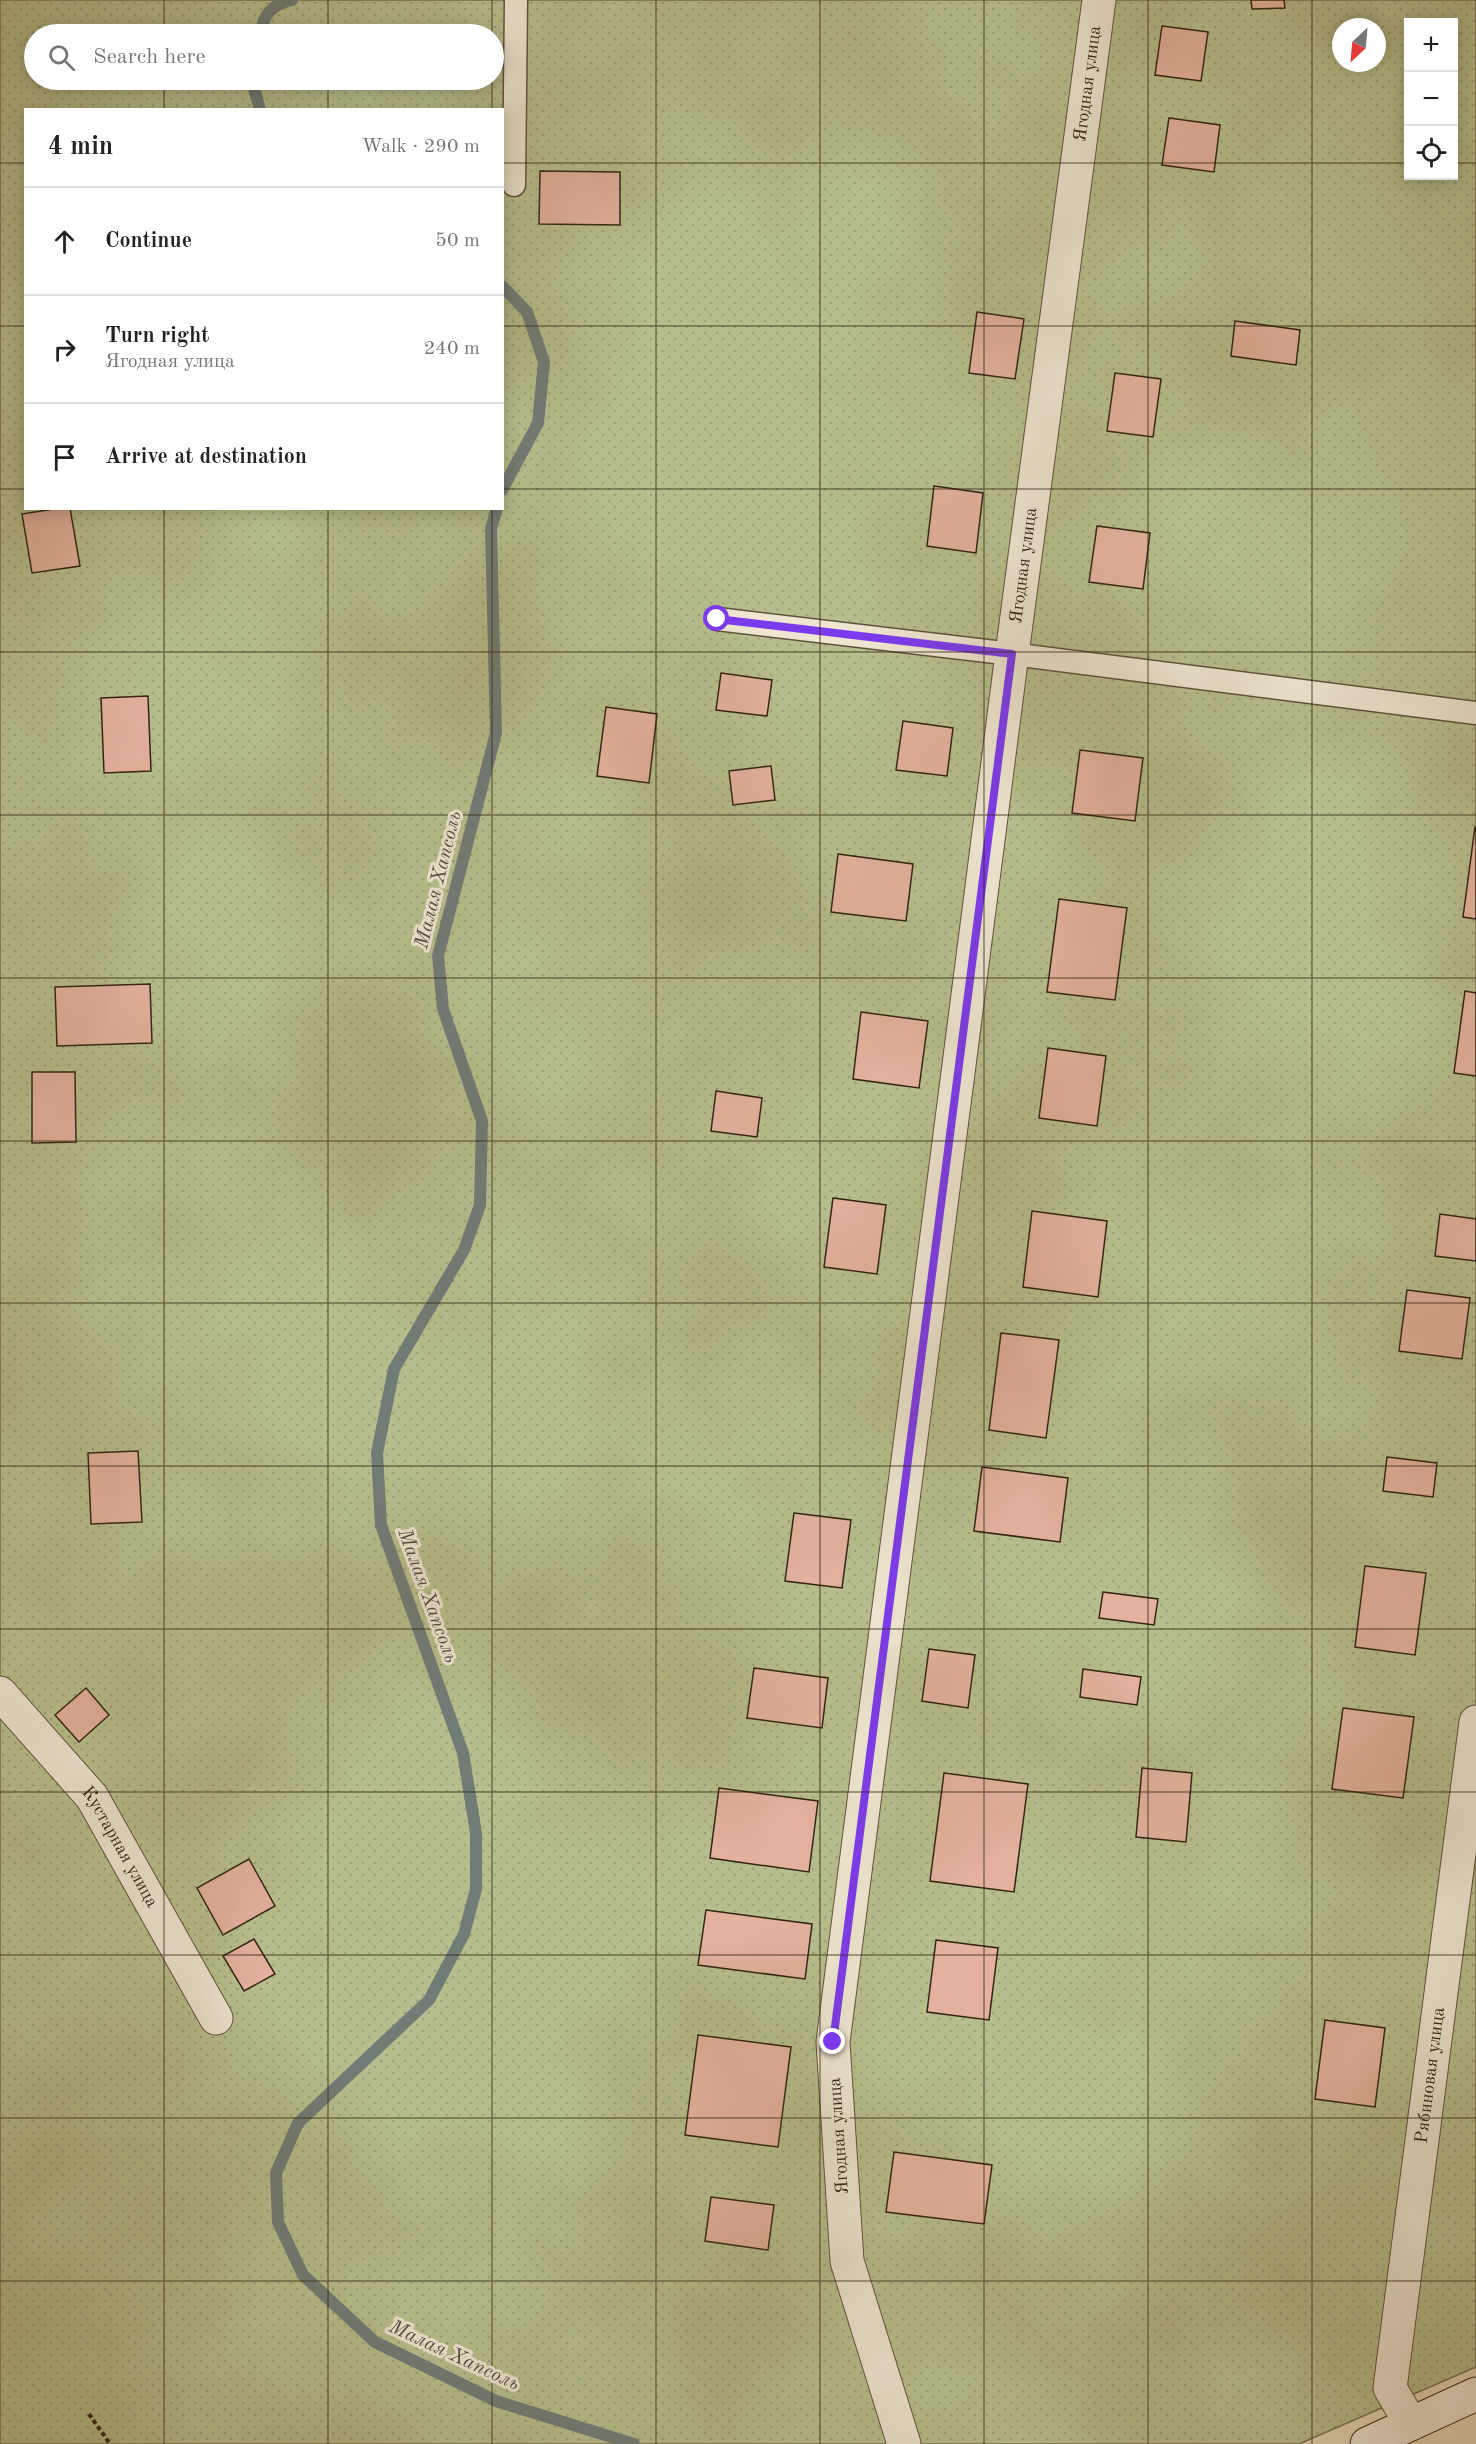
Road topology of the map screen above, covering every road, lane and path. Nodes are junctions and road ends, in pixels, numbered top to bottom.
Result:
1 (516, 0) edge
2 (1099, 0) edge
3 (514, 185) dead end
4 (717, 619) dead end
5 (1012, 654) junction
6 (1476, 713) edge
7 (0, 1693) edge
8 (1476, 1722) edge
9 (216, 2018) dead end
10 (1476, 2394) edge
11 (89, 2414) dead end
12 (1411, 2424) junction
13 (110, 2444) edge
14 (904, 2444) edge
15 (1367, 2444) edge

1 - 3 lane
2 - 5 street, Ягодная улица
4 - 5 lane
5 - 6 lane
5 - 14 street, Ягодная улица
7 - 9 street, Кустарная улица
8 - 12 street, Рябиновая улица
10 - 12 street
11 - 13 path
12 - 15 street

